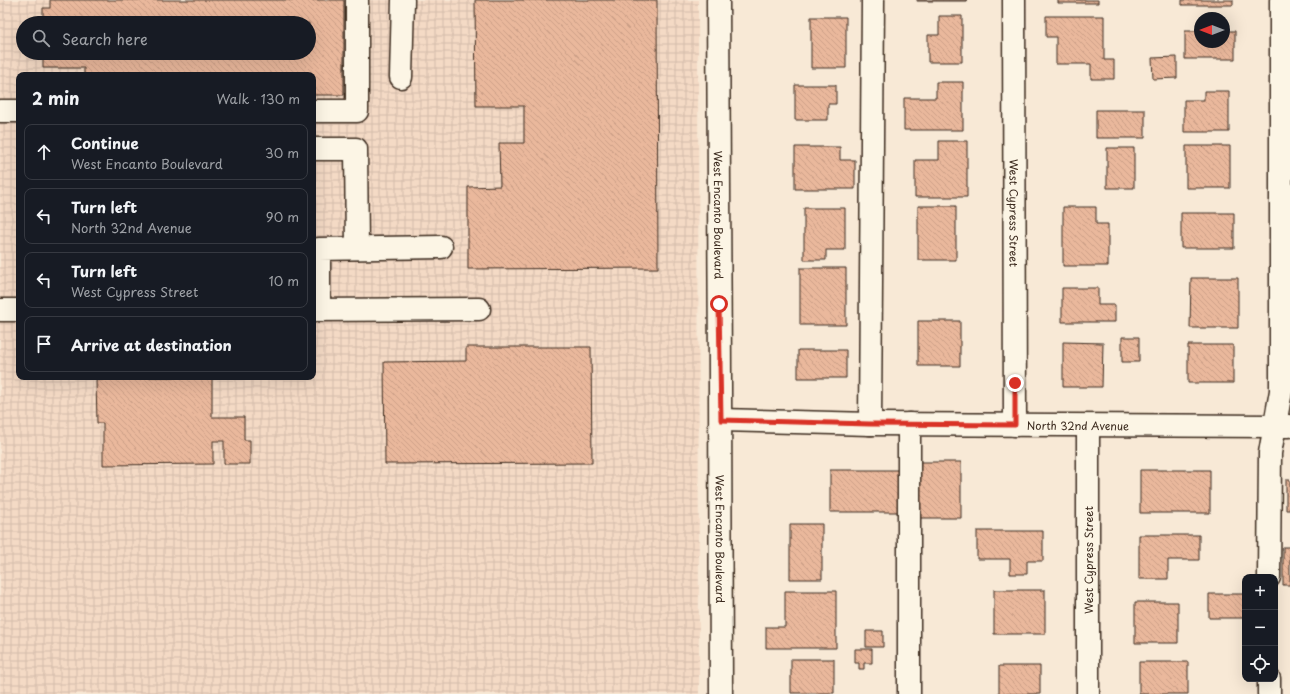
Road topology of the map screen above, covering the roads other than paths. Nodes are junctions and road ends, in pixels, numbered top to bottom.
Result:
1 (357, 0) edge
2 (403, 0) edge
3 (718, 0) edge
4 (874, 0) edge
5 (1014, 0) edge
6 (1281, 0) edge
7 (401, 77) dead end
8 (0, 111) edge
9 (16, 111) edge
10 (316, 111) edge
11 (316, 149) edge
12 (442, 247) dead end
13 (357, 248) junction
14 (479, 309) dead end
15 (0, 310) edge
16 (16, 310) edge
17 (316, 310) edge
18 (721, 420) junction
19 (870, 424) junction
20 (909, 424) junction
21 (1015, 425) junction
22 (1088, 426) junction
23 (1282, 426) edge
24 (1269, 574) edge
25 (1269, 682) edge
26 (721, 694) edge
27 (909, 694) edge
28 (1088, 694) edge
29 (1269, 694) edge

1 - 10 street
2 - 7 street
3 - 18 street, West Encanto Boulevard
4 - 19 street
5 - 21 street, West Cypress Street
6 - 23 street
8 - 9 street
11 - 13 street
12 - 13 street
13 - 17 street
14 - 17 street
15 - 16 street
18 - 19 street, North 32nd Avenue
18 - 26 street, West Encanto Boulevard
19 - 20 street, North 32nd Avenue
20 - 21 street, North 32nd Avenue
20 - 27 street
21 - 22 street, North 32nd Avenue
22 - 23 street, North 32nd Avenue
22 - 28 street, West Cypress Street
23 - 24 street
25 - 29 street

